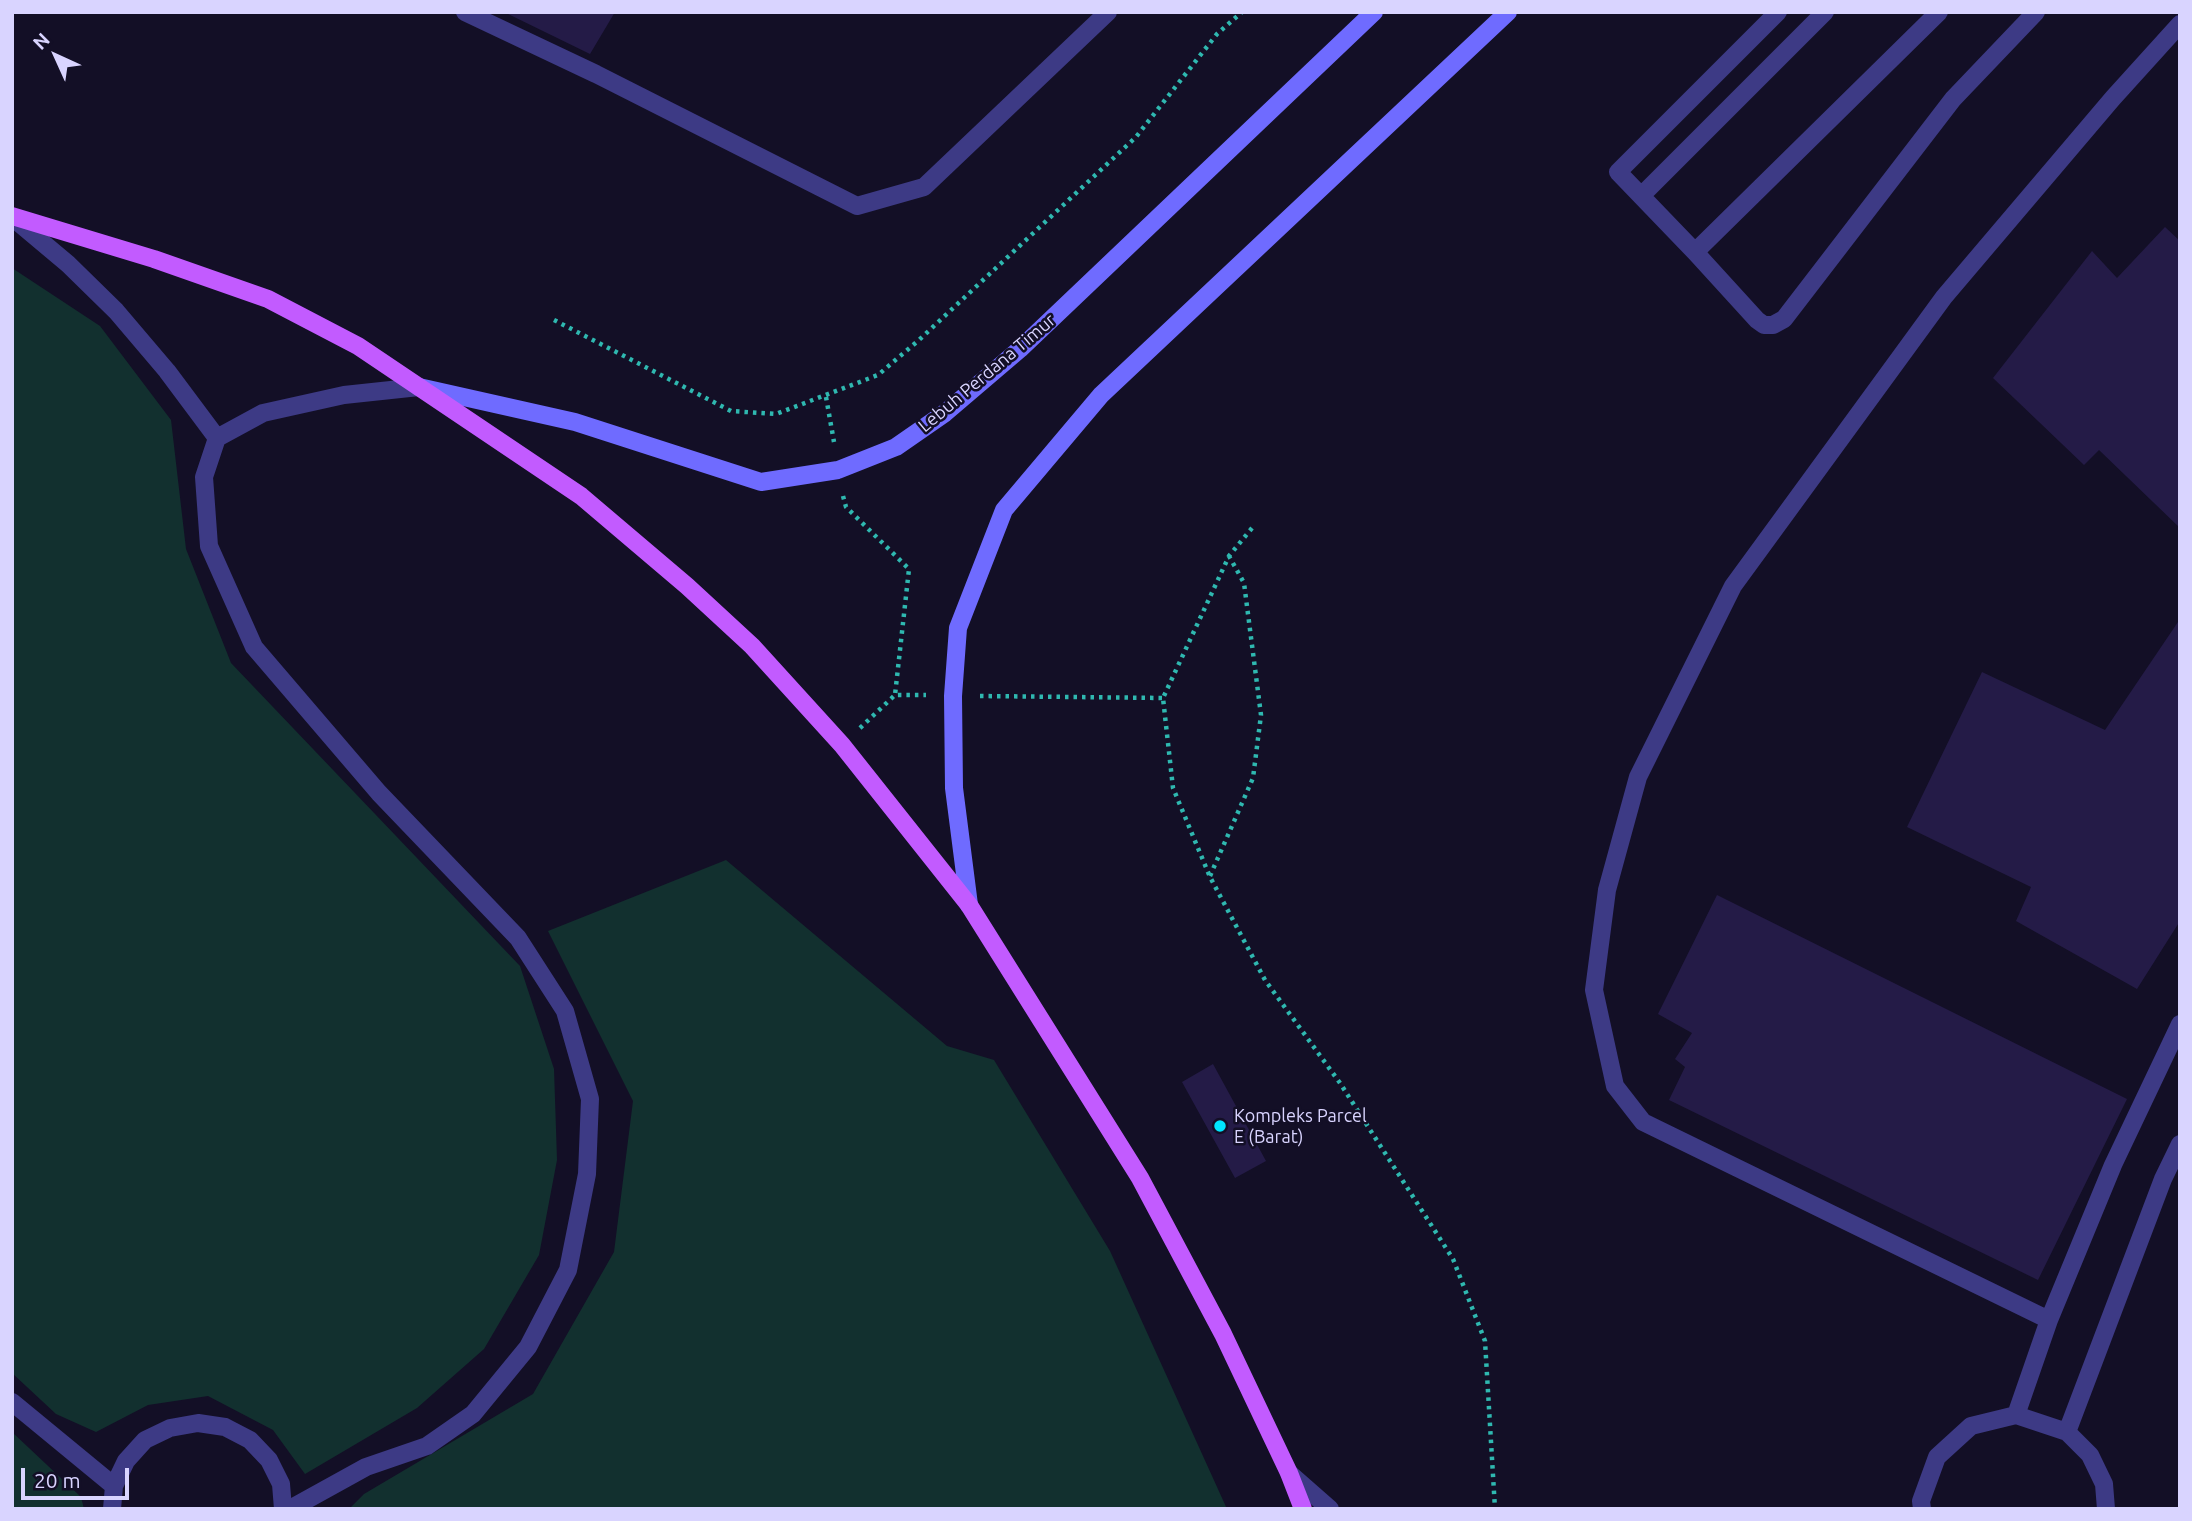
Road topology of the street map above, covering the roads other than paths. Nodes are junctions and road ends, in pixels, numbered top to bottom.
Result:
1 (465, 12) edge
2 (1108, 12) edge
3 (1374, 12) edge
4 (1508, 12) edge
5 (1778, 12) edge
6 (1825, 12) edge
7 (1939, 12) edge
8 (2036, 12) edge
9 (2180, 24) edge
10 (1641, 196) junction
11 (12, 216) edge
12 (1695, 252) junction
13 (419, 387) junction
14 (218, 438) junction
15 (969, 905) junction
16 (2180, 1024) edge
17 (2180, 1144) edge
18 (2049, 1320) junction
19 (12, 1402) edge
20 (2016, 1415) junction
21 (2067, 1432) junction
22 (1289, 1473) junction
23 (114, 1486) junction
24 (1916, 1506) edge
25 (111, 1509) edge
26 (283, 1509) edge
27 (290, 1509) edge
28 (1303, 1509) edge
29 (1330, 1509) edge
30 (2106, 1509) edge

1 - 2 street
3 - 13 main road, Lebuh Perdana Timur
4 - 15 main road
5 - 10 street
6 - 10 street
7 - 12 street
8 - 12 street
9 - 18 street
10 - 12 street
11 - 13 main road
11 - 14 street
13 - 14 street
13 - 15 main road
14 - 27 street
15 - 22 main road
16 - 18 street
17 - 21 street
18 - 20 street
19 - 23 street
20 - 21 street
20 - 24 street
21 - 30 street
22 - 28 main road
22 - 29 street
23 - 25 street
23 - 26 street

